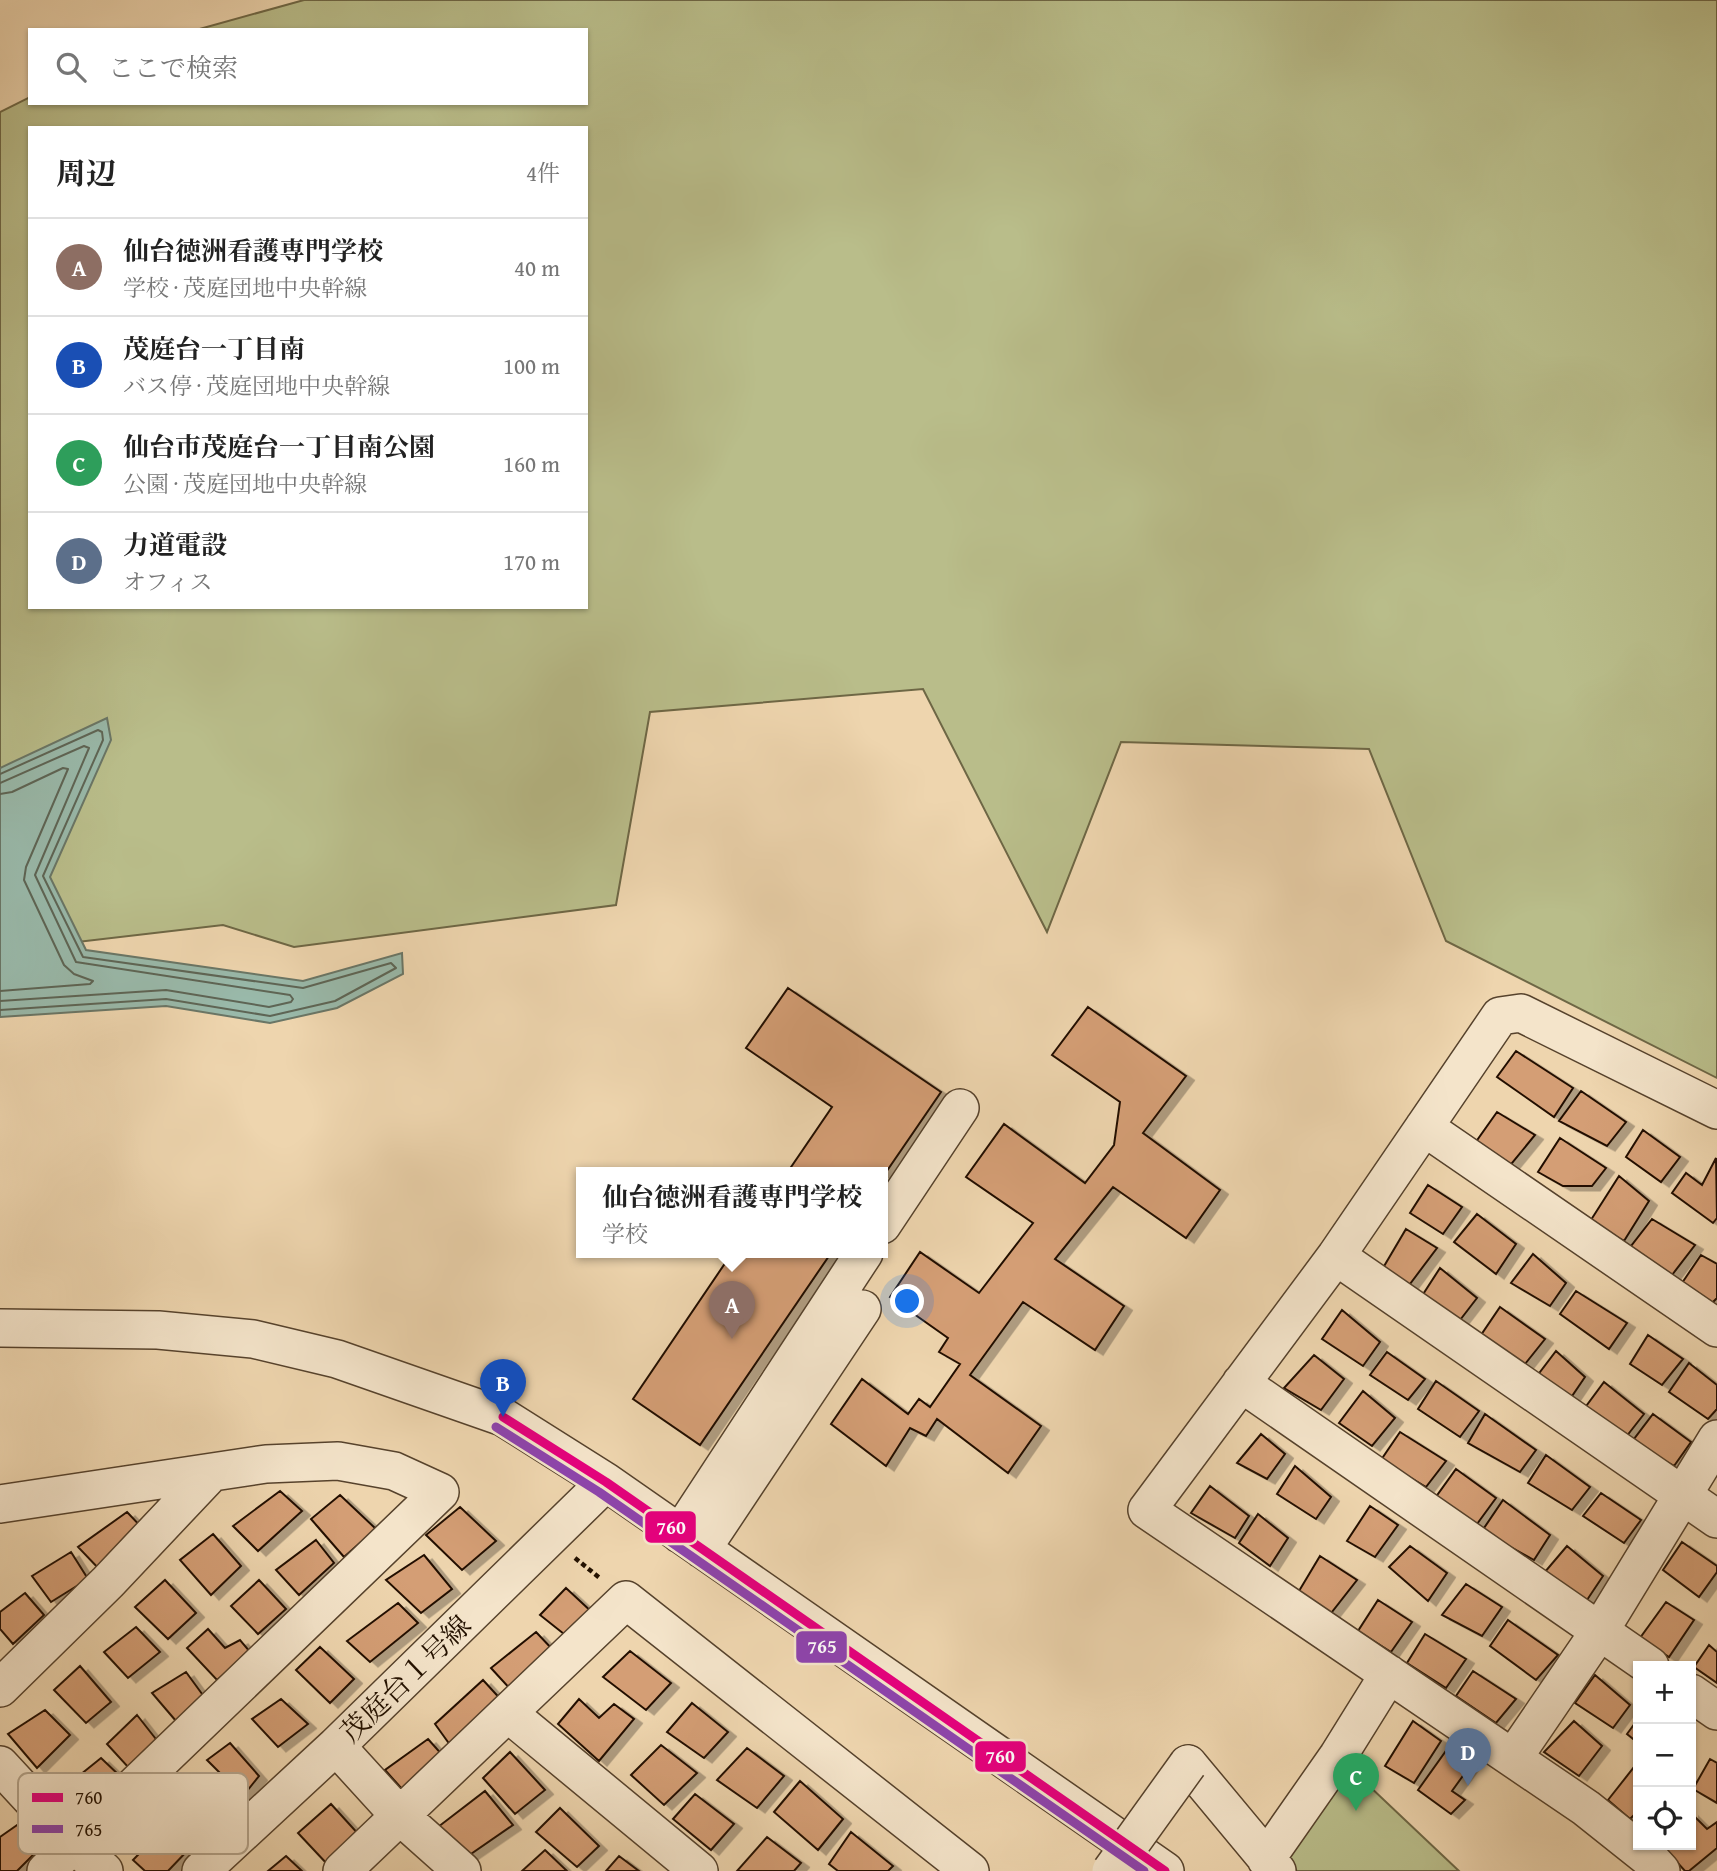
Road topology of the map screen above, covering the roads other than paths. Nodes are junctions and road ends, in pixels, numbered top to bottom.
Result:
1 (960, 1108) dead end
2 (1717, 1110) edge
3 (1424, 1128) junction
4 (888, 1217) edge
5 (1336, 1256) junction
6 (861, 1258) edge
7 (862, 1309) dead end
8 (0, 1328) edge
9 (1717, 1328) edge
10 (1241, 1383) junction
11 (1717, 1439) edge
12 (210, 1474) junction
13 (606, 1482) junction
14 (1680, 1496) junction
15 (0, 1504) edge
16 (1717, 1519) edge
17 (691, 1541) junction
18 (1599, 1632) junction
19 (1642, 1661) edge
20 (1389, 1674) junction
21 (0, 1688) edge
22 (1696, 1696) edge
23 (1717, 1711) edge
24 (509, 1714) junction
25 (336, 1746) junction
26 (1513, 1758) junction
27 (0, 1765) edge
28 (147, 1773) edge
29 (18, 1784) edge
30 (398, 1814) junction
31 (248, 1827) edge
32 (63, 1854) edge
33 (84, 1854) edge
34 (219, 1854) edge
35 (1272, 1865) edge
36 (46, 1871) edge
37 (104, 1871) edge
38 (201, 1871) edge
39 (342, 1871) edge
40 (462, 1871) edge
41 (699, 1871) edge
42 (970, 1871) edge
43 (1111, 1871) edge
44 (1165, 1871) edge
45 (1661, 1871) edge

1 - 4 street
2 - 3 street
3 - 5 street
3 - 9 street
5 - 10 street
5 - 14 street
6 - 17 street
7 - 17 street
8 - 13 street
10 - 18 street
10 - 20 street
11 - 14 street
12 - 15 street
12 - 21 street
12 - 28 street
13 - 17 street
13 - 25 street, 茂庭台１号線
14 - 16 street
14 - 18 street
17 - 44 street
18 - 19 street
18 - 26 street
20 - 26 street
20 - 35 street
22 - 23 street
24 - 30 street
24 - 41 street
24 - 42 street
25 - 30 street
25 - 31 street, 茂庭台１号線
26 - 45 street
27 - 29 street
30 - 39 street
30 - 40 street
32 - 36 street
33 - 37 street
34 - 38 street, 茂庭台１号線
35 - 43 street, bridge

